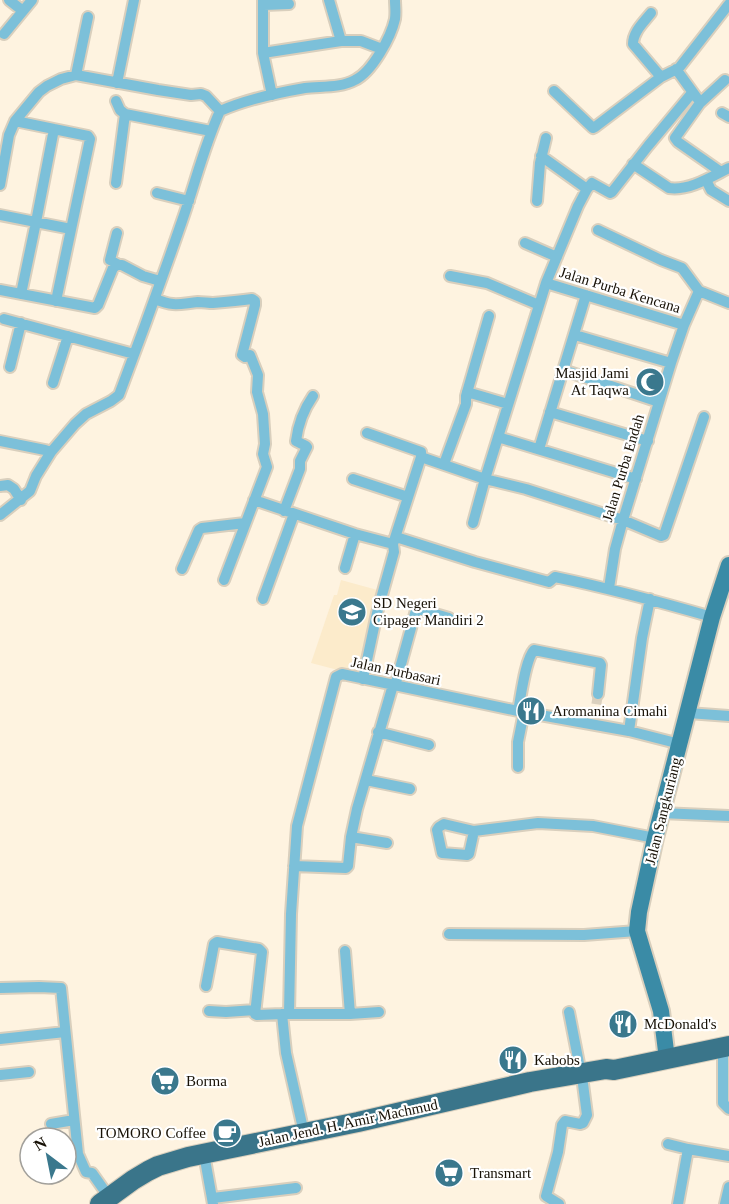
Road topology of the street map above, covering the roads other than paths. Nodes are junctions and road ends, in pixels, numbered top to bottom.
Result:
1 (9, 0) edge
2 (32, 0) edge
3 (134, 0) edge
4 (328, 0) edge
5 (395, 0) edge
6 (263, 2) edge
7 (289, 4) dead end
8 (729, 4) edge
9 (23, 11) junction
10 (651, 13) dead end
11 (88, 17) dead end
12 (4, 34) dead end
13 (341, 41) junction
14 (382, 49) junction
15 (263, 52) junction
16 (676, 69) junction
17 (76, 75) junction
18 (661, 76) junction
19 (725, 80) dead end
20 (117, 83) junction
21 (554, 91) dead end
22 (692, 93) junction
23 (272, 94) junction
24 (116, 101) dead end
25 (700, 103) junction
26 (220, 111) junction
27 (125, 114) junction
28 (15, 121) junction
29 (54, 129) junction
30 (211, 131) junction
31 (546, 138) dead end
32 (542, 156) junction
33 (633, 164) junction
34 (725, 170) edge
35 (706, 180) junction
36 (116, 183) dead end
37 (0, 185) edge
38 (587, 189) junction
39 (157, 194) dead end
40 (189, 201) junction
41 (537, 201) dead end
42 (729, 201) edge
43 (0, 215) edge
44 (36, 222) junction
45 (71, 229) junction
46 (598, 230) dead end
47 (117, 233) dead end
48 (525, 243) dead end
49 (557, 257) junction
50 (119, 264) junction
51 (450, 276) dead end
52 (160, 281) junction
53 (546, 284) junction
54 (0, 290) edge
55 (699, 291) junction
56 (21, 294) junction
57 (586, 295) junction
58 (155, 299) junction
59 (56, 301) junction
60 (729, 303) edge
61 (539, 305) junction
62 (489, 316) dead end
63 (4, 319) dead end
64 (21, 323) junction
65 (684, 325) junction
66 (574, 335) junction
67 (68, 336) junction
68 (135, 354) junction
69 (671, 363) junction
70 (10, 367) dead end
71 (563, 370) junction
72 (53, 383) dead end
73 (467, 393) junction
74 (313, 396) dead end
75 (659, 402) junction
76 (508, 404) junction
77 (550, 412) junction
78 (704, 417) dead end
79 (367, 433) dead end
80 (498, 437) junction
81 (0, 441) edge
82 (648, 441) junction
83 (539, 449) junction
84 (51, 452) junction
85 (422, 457) junction
86 (444, 464) junction
87 (353, 479) dead end
88 (484, 479) junction
89 (636, 479) junction
90 (0, 486) edge
91 (408, 497) junction
92 (21, 500) junction
93 (254, 500) junction
94 (289, 513) junction
95 (0, 515) edge
96 (623, 519) junction
97 (245, 523) junction
98 (473, 523) dead end
99 (355, 534) junction
100 (394, 541) junction
101 (345, 568) dead end
102 (182, 569) dead end
103 (728, 574) edge
104 (224, 580) dead end
105 (609, 588) junction
106 (264, 599) dead end
107 (650, 599) junction
108 (712, 617) junction
109 (449, 618) dead end
110 (363, 679) junction
111 (394, 686) junction
112 (598, 694) tunnel mouth
113 (521, 712) junction
114 (688, 712) junction
115 (729, 716) edge
116 (630, 731) junction
117 (378, 732) junction
118 (680, 744) junction
119 (429, 745) dead end
120 (518, 767) dead end
121 (366, 780) junction
122 (410, 789) dead end
123 (661, 813) junction
124 (729, 816) edge
125 (474, 831) dead end
126 (351, 837) junction
127 (655, 838) junction
128 (387, 843) dead end
129 (294, 866) junction
130 (637, 931) junction
131 (449, 934) dead end
132 (345, 951) dead end
133 (207, 987) dead end
134 (0, 988) edge
135 (255, 1010) junction
136 (209, 1011) dead end
137 (379, 1012) dead end
138 (569, 1012) dead end
139 (285, 1014) junction
140 (350, 1014) junction
141 (65, 1032) junction
142 (0, 1039) edge
143 (727, 1044) edge
144 (666, 1056) junction
145 (29, 1072) dead end
146 (580, 1073) junction
147 (0, 1075) edge
148 (729, 1108) edge
149 (74, 1120) junction
150 (51, 1124) dead end
151 (304, 1133) junction
152 (668, 1144) dead end
153 (688, 1149) junction
154 (204, 1154) junction
155 (729, 1156) edge
156 (729, 1187) edge
157 (296, 1188) dead end
158 (104, 1201) edge
159 (213, 1201) edge
160 (559, 1204) edge
161 (678, 1204) edge
162 (724, 1204) edge

1 - 9 street
2 - 9 street
3 - 20 street
4 - 13 street
5 - 14 street
6 - 7 street
6 - 15 street
8 - 16 street
9 - 12 street
10 - 18 street
11 - 17 street
13 - 14 street
13 - 15 street
14 - 23 street
15 - 23 street
16 - 18 street
16 - 22 street
17 - 20 street
17 - 28 street
18 - 21 street
19 - 25 street
20 - 26 street
22 - 25 street
22 - 33 street
23 - 26 street
24 - 27 street
25 - 34 street
26 - 30 street
27 - 30 street
27 - 36 street
28 - 29 street
28 - 37 street
29 - 44 street
29 - 45 street
30 - 40 street
31 - 32 street
32 - 38 street
32 - 41 street
33 - 35 street
33 - 38 street
34 - 35 street
35 - 42 street
38 - 49 street
39 - 40 street
40 - 52 street
43 - 44 street
44 - 45 street
44 - 56 street
45 - 59 street
46 - 55 street
47 - 50 street
48 - 49 street
49 - 53 street
50 - 52 street
50 - 59 street
51 - 61 street
52 - 58 street
53 - 57 street, Jalan Purba Kencana
53 - 61 street
54 - 56 street
55 - 60 street
55 - 65 street, Jalan Purba Endah
56 - 59 street
57 - 65 street, Jalan Purba Kencana
57 - 66 street
58 - 68 street
58 - 93 street
61 - 76 street
62 - 73 street
63 - 64 street
64 - 67 street
64 - 70 street
65 - 69 street, Jalan Purba Endah
66 - 69 street
66 - 71 street
67 - 68 street
67 - 72 street
68 - 84 street
69 - 75 street, Jalan Purba Endah
71 - 75 street
71 - 77 street
73 - 76 street
73 - 86 street
74 - 94 street
75 - 82 street, Jalan Purba Endah
76 - 80 street
77 - 82 street
77 - 83 street
78 - 96 street
79 - 85 street
80 - 83 street
80 - 88 street
81 - 84 street
82 - 89 street, Jalan Purba Endah
83 - 89 street
84 - 92 street
85 - 86 street
85 - 91 street
86 - 88 street
87 - 91 street
88 - 96 street
88 - 98 street
89 - 96 street, Jalan Purba Endah
90 - 92 street
91 - 100 street
92 - 95 street
93 - 94 street
93 - 97 street
94 - 99 street
94 - 106 street
96 - 105 street, Jalan Purba Endah
97 - 102 street
97 - 104 street
99 - 100 street
99 - 101 street
100 - 105 street
100 - 110 street
103 - 108 main road, Jalan Sangkuriang
105 - 107 street
107 - 108 street
107 - 116 street
108 - 114 main road, Jalan Sangkuriang
109 - 111 street
110 - 111 street, Jalan Purbasari
110 - 129 street, Jalan Purbasari
111 - 113 street, Jalan Purbasari
111 - 117 street
112 - 113 street
113 - 116 street, Jalan Purbasari
113 - 120 street
114 - 115 street
114 - 118 main road, Jalan Sangkuriang
116 - 118 street, Jalan Purbasari
117 - 119 street
117 - 121 street
118 - 123 main road, Jalan Sangkuriang
121 - 122 street
121 - 126 street
123 - 124 street
123 - 127 main road, Jalan Sangkuriang
125 - 127 street
126 - 128 street
126 - 129 street
127 - 130 main road, Jalan Sangkuriang
129 - 139 street, Jalan Purbasari
130 - 131 street
130 - 144 main road, Jalan Sangkuriang
132 - 140 street
133 - 135 street
134 - 141 street
135 - 136 street
135 - 139 street
137 - 140 street
138 - 146 street
139 - 140 street
139 - 151 street, Jalan Purbasari
141 - 142 street
141 - 149 street
143 - 144 highway, Jalan Jend. H. Amir Machmud
143 - 148 street
144 - 146 highway, Jalan Jend. H. Amir Machmud
145 - 147 street
146 - 151 highway, Jalan Jend. H. Amir Machmud
146 - 160 street
149 - 150 street
149 - 158 street
151 - 154 highway, Jalan Jend. H. Amir Machmud
152 - 153 street
153 - 155 street
153 - 161 street
154 - 158 highway, Jalan Jend. H. Amir Machmud
154 - 159 street
156 - 162 street
157 - 159 street

